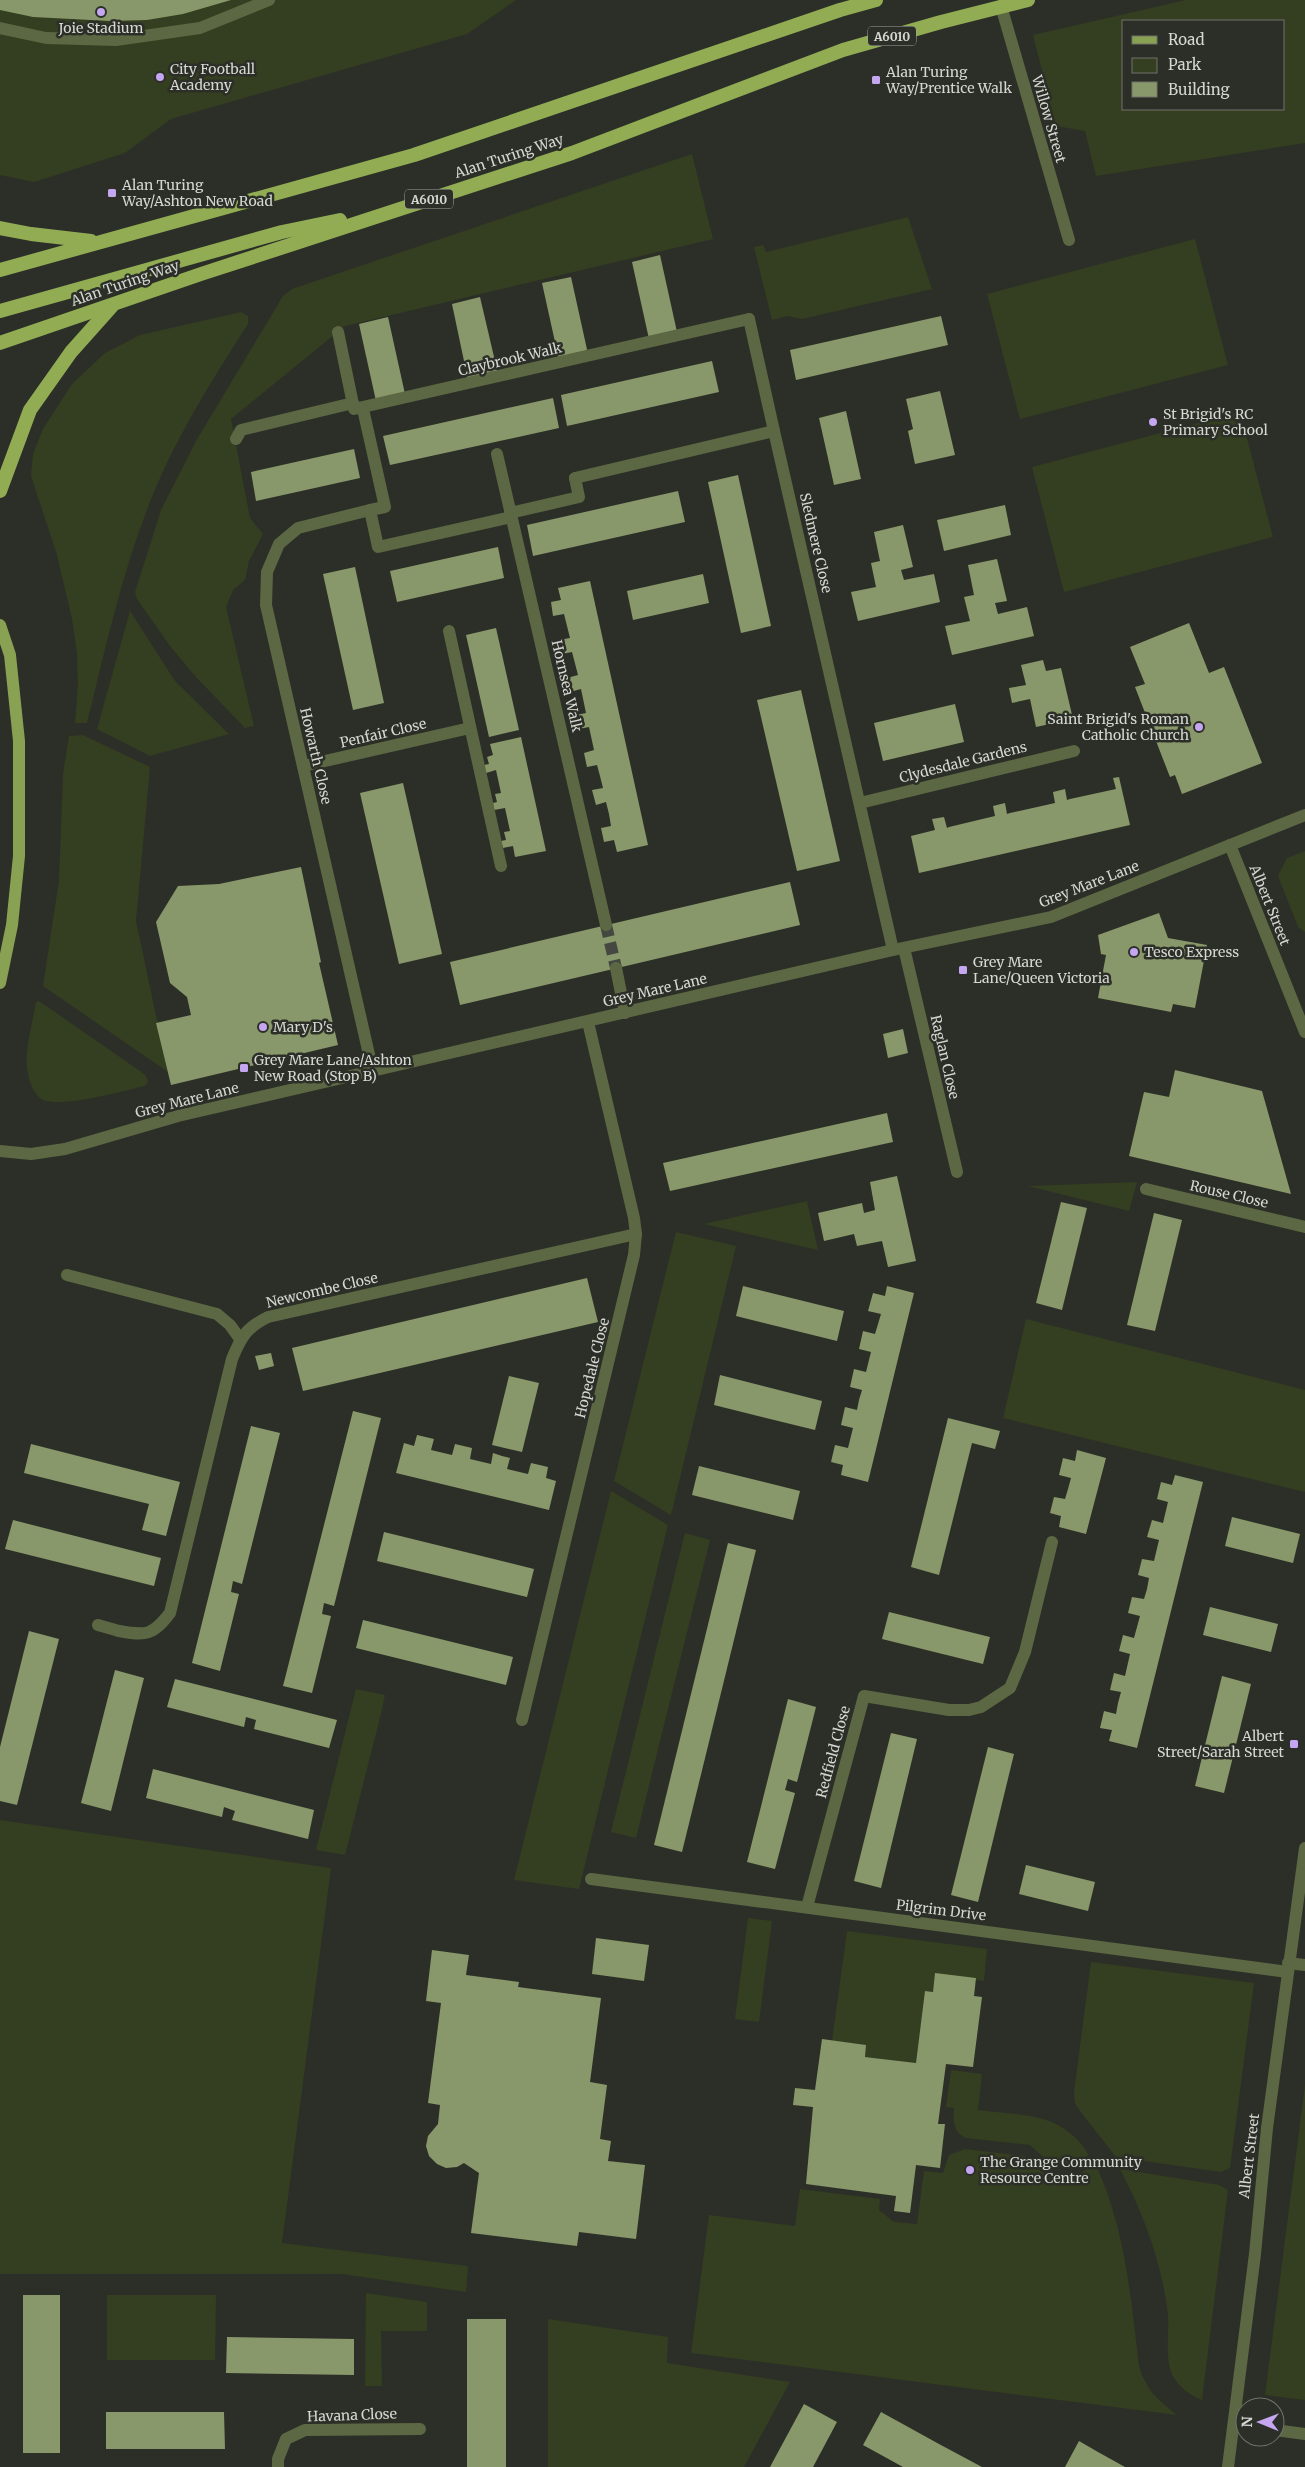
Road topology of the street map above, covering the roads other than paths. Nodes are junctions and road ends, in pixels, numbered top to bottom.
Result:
1 (269, 0) edge
2 (876, 0) edge
3 (1028, 0) edge
4 (1001, 6) junction
5 (0, 28) edge
6 (400, 209) junction
7 (0, 228) edge
8 (1069, 240) dead end
9 (99, 242) junction
10 (0, 270) edge
11 (113, 305) junction
12 (0, 311) edge
13 (749, 319) joint
14 (338, 332) dead end
15 (0, 343) edge
16 (358, 406) junction
17 (774, 431) junction
18 (236, 440) dead end
19 (497, 454) dead end
20 (0, 491) edge
21 (370, 510) junction
22 (511, 515) junction
23 (0, 625) edge
24 (449, 631) dead end
25 (470, 728) junction
26 (1074, 751) dead end
27 (303, 766) junction
28 (860, 803) junction
29 (1305, 815) edge
30 (1230, 845) junction
31 (500, 866) dead end
32 (606, 925) tunnel mouth
33 (899, 949) junction
34 (616, 968) tunnel mouth
35 (0, 984) edge
36 (625, 1013) junction
37 (588, 1022) junction
38 (1305, 1032) edge
39 (373, 1072) junction
40 (0, 1151) edge
41 (957, 1172) dead end
42 (1146, 1189) dead end
43 (1305, 1227) edge
44 (636, 1234) junction
45 (67, 1275) dead end
46 (240, 1339) junction
47 (1052, 1542) dead end
48 (98, 1625) dead end
49 (522, 1720) dead end
50 (1305, 1848) edge
51 (591, 1879) dead end
52 (807, 1907) junction
53 (1305, 1965) edge
54 (1288, 1968) junction
55 (1242, 2397) edge
56 (420, 2429) dead end
57 (1285, 2431) edge
58 (1305, 2434) edge
59 (1235, 2442) edge
60 (278, 2467) edge
61 (1228, 2467) edge

1 - 5 street
2 - 9 highway
3 - 4 highway, Alan Turing Way / A6010
4 - 6 highway, Alan Turing Way / A6010
4 - 8 street, Willow Street
6 - 11 highway, Alan Turing Way / A6010
6 - 12 highway
7 - 9 highway
9 - 10 highway
11 - 15 highway, Alan Turing Way / A6010
11 - 20 highway
13 - 16 street, Claybrook Walk
13 - 17 street, Sledmere Close
14 - 16 street
16 - 18 street, Claybrook Walk
16 - 21 street
17 - 22 street
17 - 28 street, Sledmere Close
19 - 22 street, Hornsea Walk
21 - 22 street
21 - 27 street, Howarth Close
22 - 32 street, Hornsea Walk
23 - 35 main road
24 - 25 street
25 - 27 street, Penfair Close
25 - 31 street
26 - 28 street, Clydesdale Gardens
27 - 39 street, Howarth Close
28 - 33 street, Sledmere Close
29 - 30 street, Grey Mare Lane
30 - 33 street, Grey Mare Lane
30 - 38 street, Albert Street
33 - 36 street, Grey Mare Lane
33 - 41 street, Raglan Close
34 - 36 street
36 - 37 street, Grey Mare Lane
37 - 39 street, Grey Mare Lane
37 - 44 street, Hopedale Close
39 - 40 street, Grey Mare Lane
42 - 43 street, Rouse Close
44 - 46 street, Newcombe Close
44 - 49 street, Hopedale Close
45 - 46 street
46 - 48 street, Newcombe Close
47 - 52 street, Redfield Close
50 - 54 street, Albert Street
51 - 52 street, Pilgrim Drive
52 - 54 street, Pilgrim Drive
53 - 54 street, Pilgrim Drive
54 - 55 street, Albert Street
56 - 60 street, Havana Close
57 - 58 street
59 - 61 street, Albert Street

